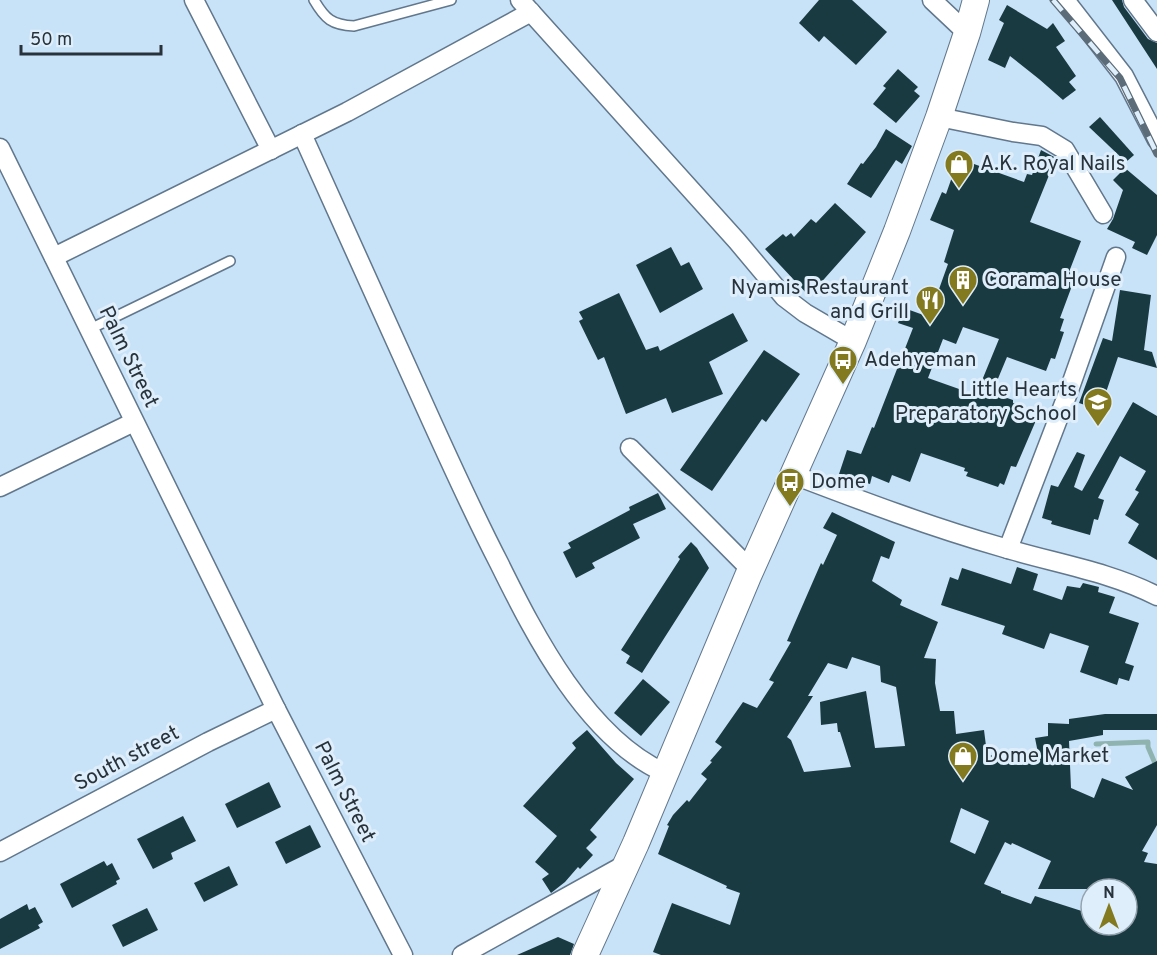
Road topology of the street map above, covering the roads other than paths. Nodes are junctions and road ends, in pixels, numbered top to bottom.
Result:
1 (194, 0) edge
2 (314, 0) edge
3 (451, 0) edge
4 (932, 0) edge
5 (976, 0) edge
6 (1065, 0) edge
7 (1133, 0) edge
8 (525, 6) edge
9 (1157, 32) edge
10 (967, 33) junction
11 (939, 117) junction
12 (302, 134) junction
13 (1157, 140) edge
14 (0, 148) edge
15 (271, 150) junction
16 (1103, 214) dead end
17 (54, 257) junction
18 (1116, 257) dead end
19 (230, 261) dead end
20 (90, 329) junction
21 (853, 341) junction
22 (134, 422) junction
23 (630, 448) dead end
24 (795, 475) junction
25 (0, 487) edge
26 (1008, 549) junction
27 (751, 570) junction
28 (1157, 596) edge
29 (276, 709) junction
30 (665, 773) junction
31 (0, 852) edge
32 (626, 864) junction
33 (403, 955) edge
34 (462, 955) edge
35 (585, 955) edge

1 - 15 street
2 - 3 lane
4 - 10 street
5 - 10 main road
6 - 13 street
7 - 9 street
8 - 12 street
8 - 21 street
10 - 11 main road
11 - 16 street
11 - 21 main road
12 - 15 street
12 - 30 street
14 - 17 street, Palm Street
15 - 17 street
17 - 20 street, Palm Street
18 - 26 street
19 - 20 lane
20 - 22 street, Palm Street
21 - 24 main road
22 - 25 street
22 - 29 street, Palm Street
23 - 27 street
24 - 26 street
24 - 27 main road
26 - 28 street
27 - 30 main road
29 - 31 street, South street
29 - 33 street, Palm Street
30 - 32 main road
32 - 34 street
32 - 35 main road

